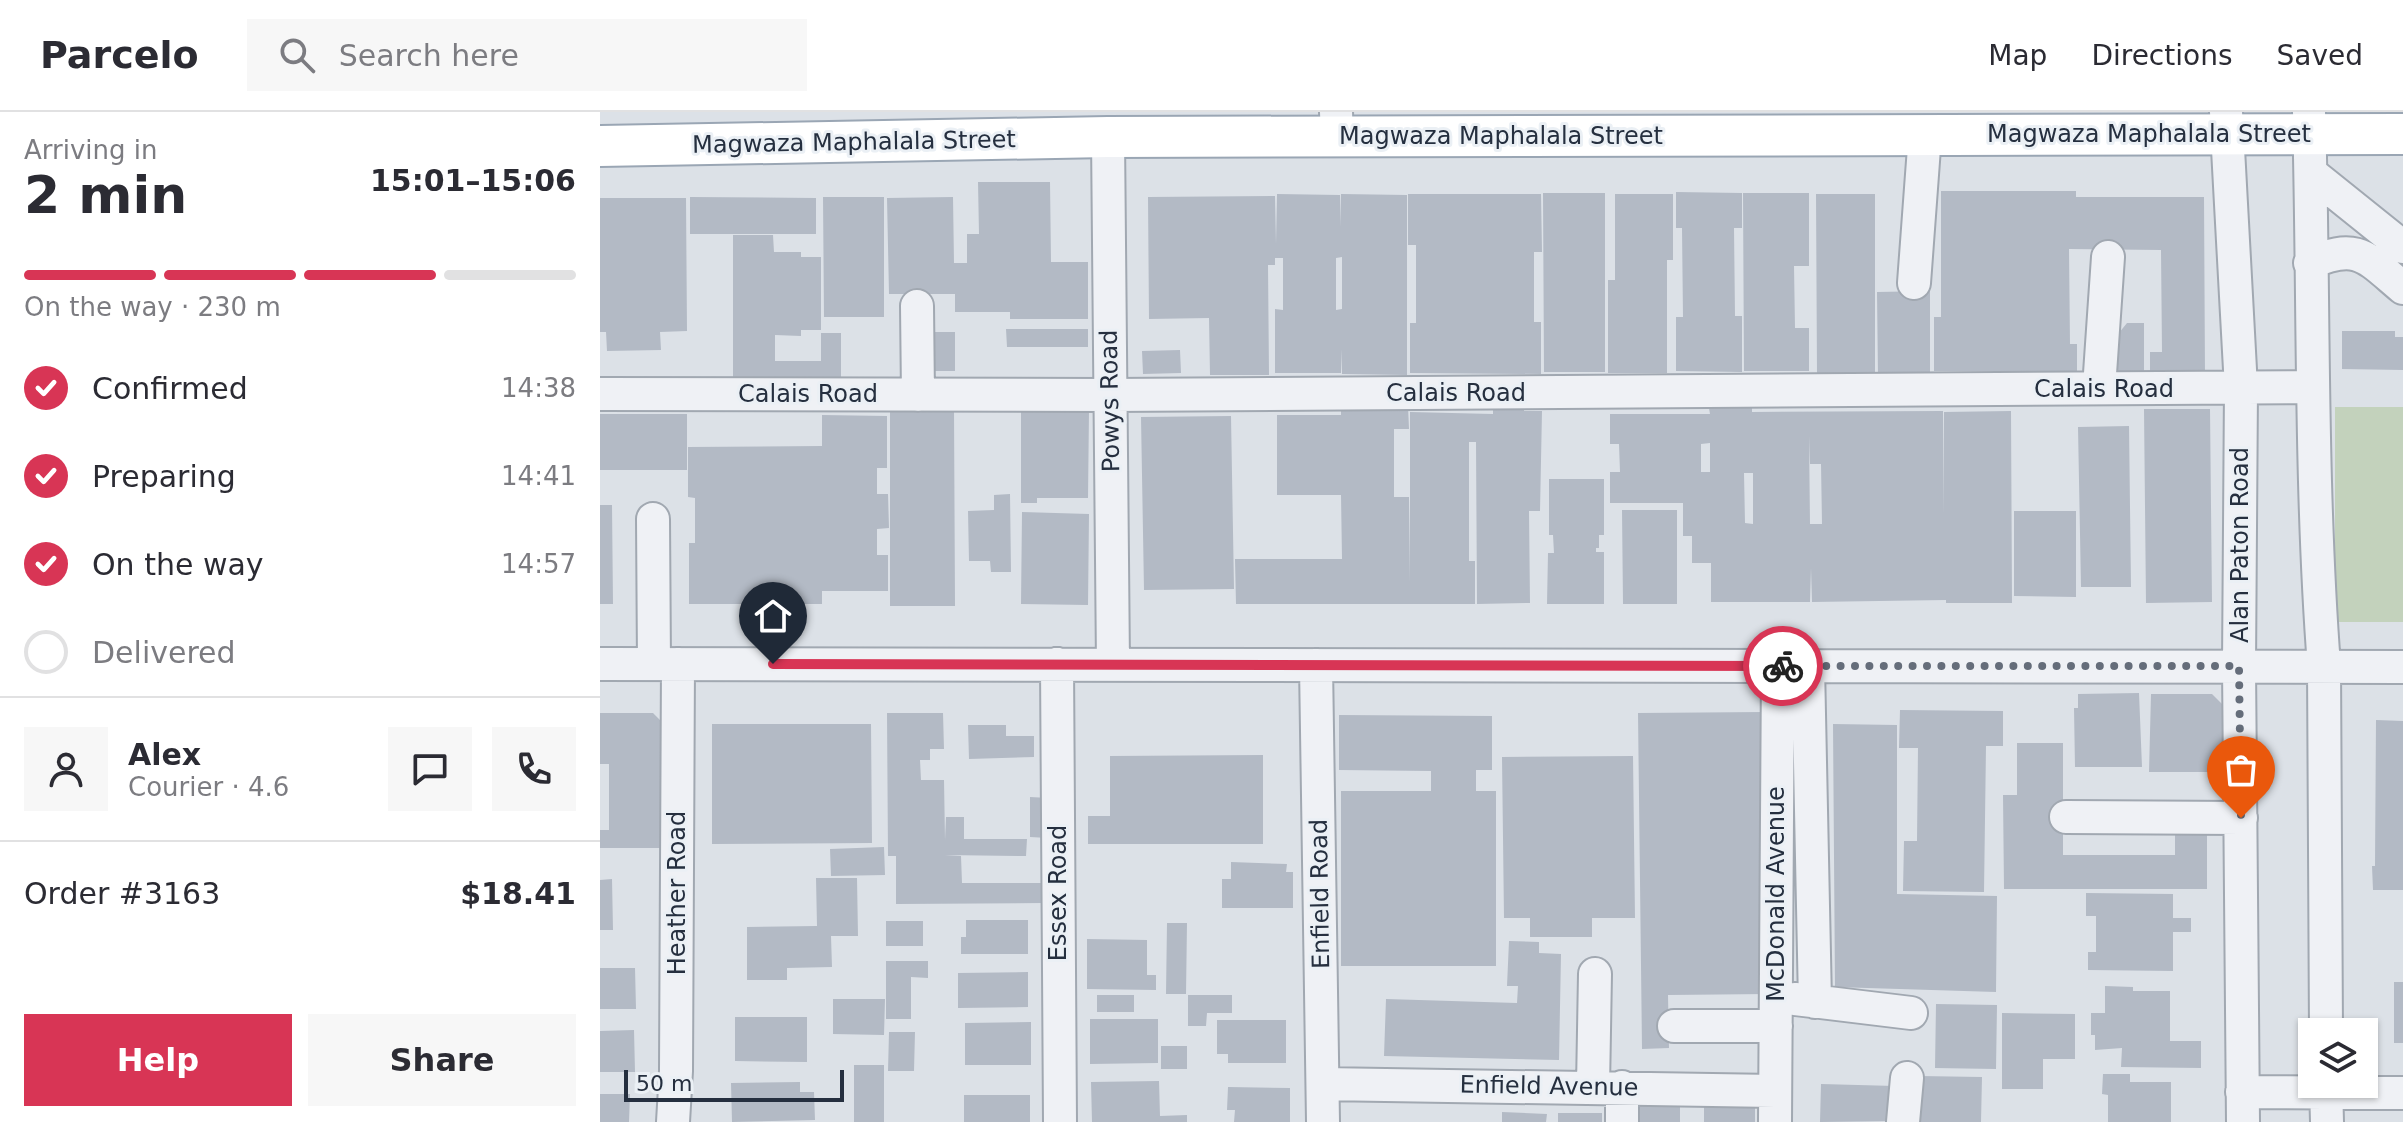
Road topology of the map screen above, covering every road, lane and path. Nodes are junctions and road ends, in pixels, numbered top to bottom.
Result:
1 (1850, 123) edge
2 (2227, 123) edge
3 (2310, 123) edge
4 (1337, 124) edge
5 (1925, 134) junction
6 (2403, 134) edge
7 (1108, 137) junction
8 (600, 146) edge
9 (2312, 174) junction
10 (2403, 247) edge
11 (2108, 257) dead end
12 (2310, 263) junction
13 (1914, 283) dead end
14 (2403, 288) edge
15 (917, 306) dead end
16 (2313, 387) junction
17 (2099, 388) junction
18 (2241, 388) junction
19 (600, 394) edge
20 (918, 395) junction
21 (1110, 395) junction
22 (653, 519) dead end
23 (600, 664) edge
24 (666, 664) junction
25 (1057, 664) junction
26 (1113, 665) junction
27 (1316, 665) junction
28 (1793, 666) junction
29 (2239, 666) junction
30 (2324, 666) junction
31 (2403, 667) edge
32 (2066, 817) dead end
33 (2241, 818) junction
34 (1595, 974) dead end
35 (1815, 1002) junction
36 (1776, 1012) junction
37 (1911, 1013) dead end
38 (2326, 1018) edge
39 (1674, 1026) dead end
40 (1907, 1078) dead end
41 (1323, 1084) junction
42 (1608, 1087) junction
43 (2403, 1093) edge
44 (2326, 1100) edge
45 (1775, 1106) edge
46 (2242, 1107) edge
47 (673, 1122) edge
48 (1060, 1122) edge
49 (1323, 1122) edge
50 (1622, 1122) edge
51 (1903, 1122) edge

1 - 4 main road, Magwaza Maphalala Street
1 - 5 main road, Magwaza Maphalala Street
2 - 3 main road, Magwaza Maphalala Street
2 - 5 main road, Magwaza Maphalala Street
2 - 18 street, Alan Paton Road
3 - 6 main road, Magwaza Maphalala Street
3 - 9 street
4 - 7 main road, Magwaza Maphalala Street
5 - 13 street
7 - 8 main road, Magwaza Maphalala Street
7 - 21 street, Powys Road
9 - 10 street
9 - 12 street
11 - 17 street
12 - 14 street
12 - 16 street
15 - 20 street
16 - 18 street, Calais Road
16 - 30 street
17 - 18 street, Calais Road
17 - 21 street, Calais Road
18 - 29 street, Alan Paton Road
19 - 20 street, Calais Road
20 - 21 street, Calais Road
21 - 26 street, Powys Road
22 - 24 street, Heather Road
23 - 24 street
24 - 25 street
24 - 47 street, Heather Road
25 - 26 street
25 - 48 street, Essex Road
26 - 27 street
27 - 28 street
27 - 41 street, Enfield Road
28 - 29 street
28 - 35 street
28 - 36 street, McDonald Avenue
29 - 30 street
29 - 33 street, Alan Paton Road
30 - 31 street
30 - 38 street
32 - 33 street
33 - 46 street, Alan Paton Road
34 - 42 street
35 - 36 street
35 - 37 street
36 - 39 street
36 - 45 street, McDonald Avenue
40 - 51 street
41 - 42 street, Enfield Avenue
41 - 49 street, Enfield Road
42 - 45 street, Enfield Avenue
42 - 50 street
43 - 44 street
44 - 46 street

